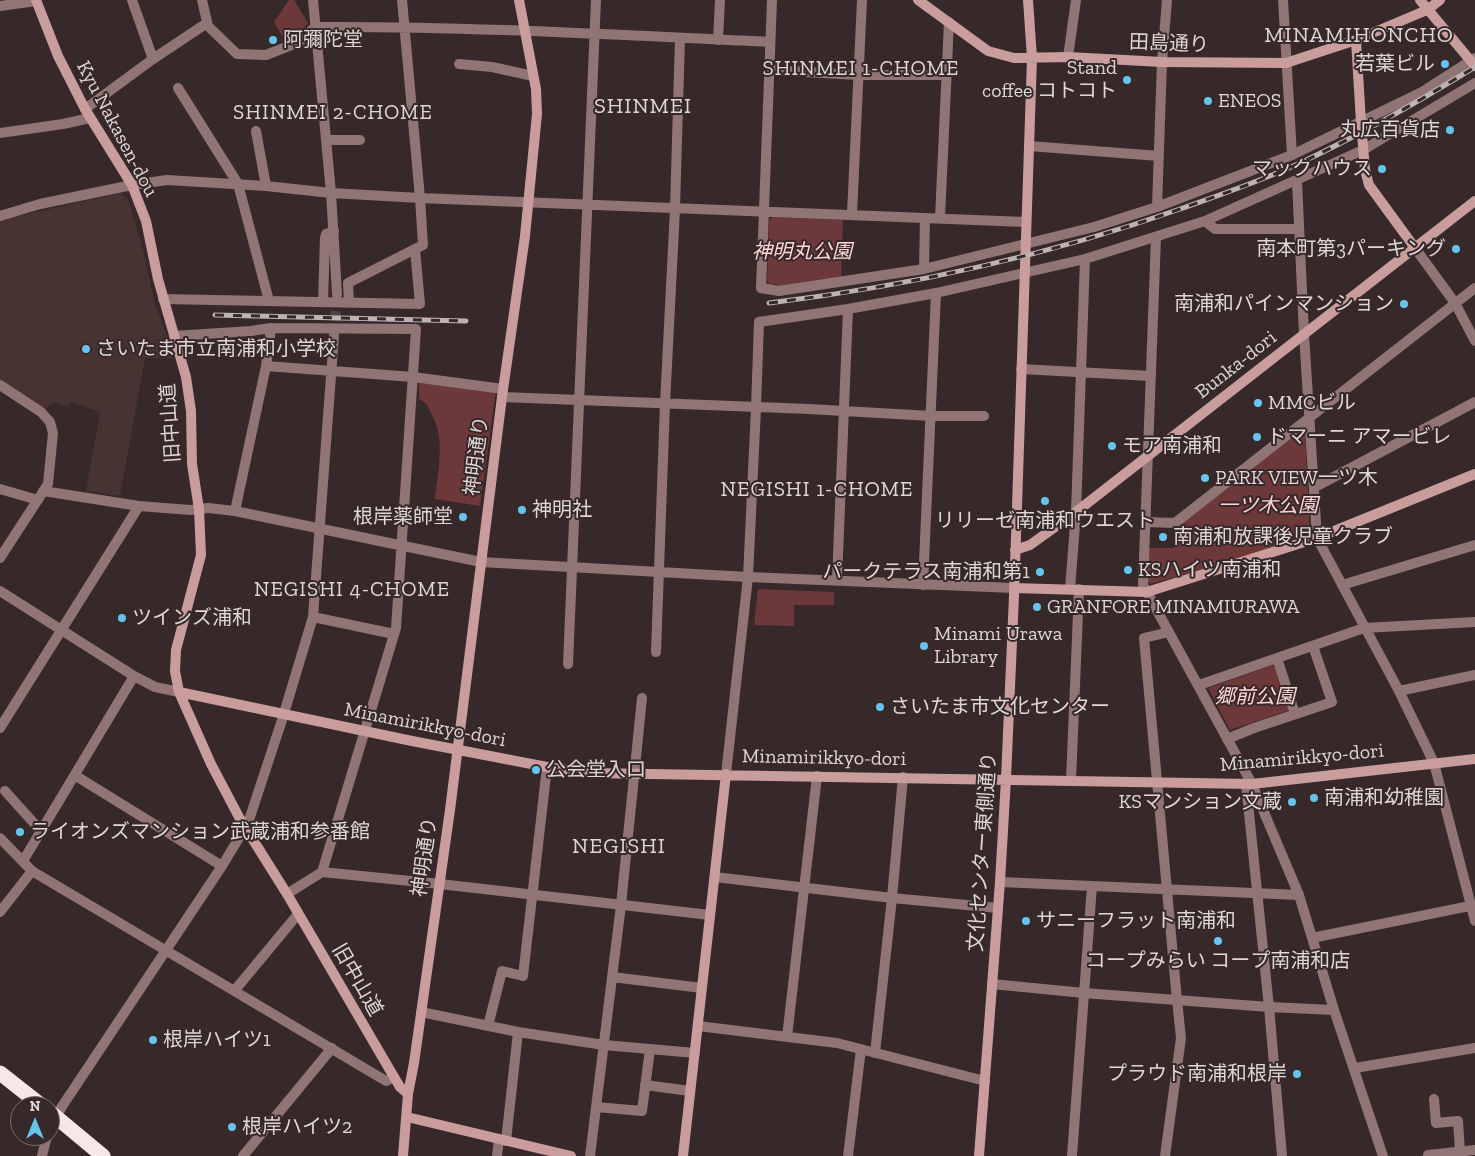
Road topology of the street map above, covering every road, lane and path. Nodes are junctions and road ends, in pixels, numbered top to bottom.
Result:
1 (132, 0) edge
2 (202, 0) edge
3 (313, 0) edge
4 (402, 0) edge
5 (519, 0) edge
6 (596, 0) edge
7 (720, 0) edge
8 (772, 0) edge
9 (862, 0) edge
10 (918, 0) edge
11 (1028, 0) edge
12 (1076, 0) edge
13 (1167, 0) edge
14 (1283, 0) edge
15 (1420, 0) edge
16 (1440, 0) edge
17 (36, 1) edge
18 (0, 6) edge
19 (1427, 10) junction
20 (949, 22) junction
21 (207, 23) junction
22 (404, 26) junction
23 (315, 27) junction
24 (524, 30) junction
25 (594, 34) junction
26 (680, 38) junction
27 (718, 40) junction
28 (1356, 40) junction
29 (770, 42) junction
30 (1068, 57) junction
31 (1032, 58) junction
32 (154, 59) junction
33 (1162, 62) junction
34 (1473, 62) edge
35 (1286, 63) junction
36 (459, 64) dead end
37 (769, 70) junction
38 (858, 75) junction
39 (946, 75) junction
40 (533, 76) junction
41 (1475, 83) edge
42 (178, 88) dead end
43 (88, 113) junction
44 (1361, 122) junction
45 (256, 131) dead end
46 (0, 132) edge
47 (326, 140) junction
48 (360, 140) dead end
49 (1029, 146) junction
50 (1363, 150) junction
51 (1292, 155) junction
52 (1159, 156) junction
53 (1297, 181) junction
54 (238, 184) junction
55 (132, 185) junction
56 (266, 186) junction
57 (331, 193) junction
58 (420, 198) junction
59 (1475, 201) edge
60 (527, 202) junction
61 (586, 205) junction
62 (1157, 207) junction
63 (675, 208) junction
64 (764, 212) junction
65 (852, 214) junction
66 (0, 216) edge
67 (925, 218) junction
68 (940, 218) junction
69 (1205, 221) junction
70 (1025, 222) junction
71 (1299, 229) junction
72 (334, 231) junction
73 (1156, 236) junction
74 (1025, 245) junction
75 (1414, 248) junction
76 (415, 249) junction
77 (1085, 259) junction
78 (924, 269) junction
79 (1025, 272) junction
80 (1475, 288) edge
81 (936, 293) junction
82 (337, 294) tunnel mouth
83 (163, 299) junction
84 (269, 302) junction
85 (323, 302) junction
86 (349, 303) junction
87 (1455, 303) junction
88 (848, 309) junction
89 (271, 328) junction
90 (1304, 334) junction
91 (174, 336) junction
92 (334, 336) tunnel mouth
93 (1475, 341) edge
94 (266, 366) junction
95 (1021, 369) junction
96 (331, 371) junction
97 (1080, 372) junction
98 (1151, 376) junction
99 (413, 378) junction
100 (0, 385) edge
101 (502, 393) junction
102 (579, 400) junction
103 (1475, 402) edge
104 (665, 404) junction
105 (756, 408) junction
106 (844, 410) junction
107 (931, 416) junction
108 (984, 416) dead end
109 (1310, 418) junction
110 (1147, 458) junction
111 (1475, 474) edge
112 (1314, 487) junction
113 (0, 489) edge
114 (41, 496) junction
115 (139, 506) junction
116 (199, 509) junction
117 (235, 511) junction
118 (1076, 512) junction
119 (1146, 522) junction
120 (321, 528) junction
121 (1317, 538) junction
122 (402, 545) junction
123 (1475, 545) edge
124 (1015, 550) junction
125 (0, 558) edge
126 (481, 562) junction
127 (572, 567) junction
128 (659, 572) junction
129 (748, 577) junction
130 (837, 580) junction
131 (924, 585) junction
132 (1342, 585) junction
133 (1014, 588) junction
134 (1075, 589) junction
135 (0, 591) edge
136 (1147, 592) junction
137 (313, 617) junction
138 (1475, 622) edge
139 (1364, 628) junction
140 (62, 630) junction
141 (1169, 632) junction
142 (394, 634) junction
143 (1313, 646) junction
144 (656, 652) dead end
145 (1277, 658) junction
146 (568, 664) dead end
147 (1475, 675) edge
148 (134, 676) junction
149 (1199, 685) junction
150 (1398, 691) junction
151 (179, 692) junction
152 (642, 698) dead end
153 (284, 714) junction
154 (1295, 714) junction
155 (0, 728) edge
156 (366, 731) junction
157 (1227, 739) junction
158 (457, 749) junction
159 (1475, 759) edge
160 (1434, 763) junction
161 (547, 767) junction
162 (634, 773) junction
163 (726, 774) junction
164 (76, 776) junction
165 (817, 776) junction
166 (903, 777) junction
167 (1006, 779) junction
168 (1071, 781) junction
169 (1157, 782) junction
170 (1249, 784) junction
171 (4, 791) dead end
172 (245, 828) junction
173 (42, 831) junction
174 (0, 838) edge
175 (22, 861) junction
176 (222, 866) junction
177 (32, 871) junction
178 (322, 872) junction
179 (715, 877) junction
180 (1000, 882) junction
181 (440, 884) junction
182 (1092, 886) junction
183 (803, 887) junction
184 (1167, 890) junction
185 (287, 894) junction
186 (533, 894) junction
187 (1256, 894) junction
188 (1299, 896) junction
189 (892, 898) junction
190 (620, 905) junction
191 (1473, 905) edge
192 (998, 908) junction
193 (0, 912) edge
194 (298, 914) junction
195 (710, 915) junction
196 (1475, 921) edge
197 (1312, 938) junction
198 (167, 950) junction
199 (612, 977) junction
200 (992, 984) junction
201 (702, 988) junction
202 (235, 990) junction
203 (1084, 993) junction
204 (1176, 1000) junction
205 (1268, 1007) junction
206 (1334, 1010) junction
207 (421, 1012) junction
208 (488, 1026) junction
209 (698, 1026) junction
210 (518, 1032) junction
211 (787, 1037) junction
212 (604, 1045) junction
213 (332, 1048) junction
214 (1475, 1048) edge
215 (650, 1049) junction
216 (861, 1049) junction
217 (875, 1052) junction
218 (695, 1053) junction
219 (1355, 1068) junction
220 (0, 1072) edge
221 (394, 1078) junction
222 (985, 1081) junction
223 (645, 1085) junction
224 (690, 1090) junction
225 (408, 1094) junction
226 (30, 1096) edge
227 (1434, 1099) dead end
228 (60, 1107) edge
229 (596, 1107) junction
230 (406, 1118) junction
231 (60, 1125) edge
232 (502, 1140) junction
233 (1475, 1150) edge
234 (1462, 1153) edge
235 (1428, 1155) edge
236 (103, 1156) edge
237 (243, 1156) edge
238 (403, 1156) edge
239 (497, 1156) edge
240 (571, 1156) edge
241 (590, 1156) edge
242 (683, 1156) edge
243 (848, 1156) edge
244 (980, 1156) edge
245 (1072, 1156) edge
246 (1165, 1156) edge
247 (1282, 1156) edge
248 (1383, 1156) edge

1 - 32 street
2 - 21 street
3 - 23 street
4 - 22 street
5 - 24 street, 神明通り
6 - 25 street
7 - 27 street
8 - 29 street
9 - 38 street
10 - 20 street, 田島通り
11 - 31 street, 文化センター東側通り
12 - 30 street
13 - 33 street
14 - 35 street
15 - 19 street
16 - 19 street, 田島通り
17 - 18 street
17 - 43 street, Kyu Nakasen-dou
19 - 28 street, 田島通り
19 - 34 street
20 - 31 street, 田島通り
20 - 39 street
21 - 23 street
21 - 32 street
22 - 23 street
22 - 24 street
22 - 58 street
23 - 47 street
24 - 25 street
24 - 40 street, 神明通り
25 - 26 street
25 - 61 street
26 - 27 street
26 - 63 street
27 - 29 street
28 - 35 street, 田島通り
28 - 44 street
29 - 37 street
30 - 31 street, 田島通り
30 - 33 street, 田島通り
31 - 49 street, 文化センター東側通り
32 - 43 street
33 - 35 street, 田島通り
33 - 52 street
34 - 44 street
35 - 51 street
36 - 40 street
37 - 38 street
37 - 64 street
38 - 39 street
38 - 65 street
39 - 68 street
40 - 60 street, 神明通り
41 - 50 street
42 - 54 street
43 - 46 street
43 - 55 street, Kyu Nakasen-dou
44 - 50 street
44 - 51 street
45 - 56 street
47 - 48 street
47 - 57 street
49 - 52 street
49 - 70 street, 文化センター東側通り
50 - 53 street
50 - 75 street
51 - 62 street
52 - 62 street
53 - 69 street
53 - 71 street
54 - 55 street
54 - 56 street
54 - 84 street
55 - 66 street
55 - 83 street, Kyu Nakasen-dou
56 - 57 street
57 - 58 street
57 - 72 street
58 - 60 street
58 - 76 street
59 - 75 street, Bunka-dori
60 - 61 street
60 - 101 street, 神明通り
61 - 63 street
61 - 102 street
62 - 74 street
63 - 64 street
63 - 104 street
64 - 65 street
64 - 78 street
65 - 67 street
67 - 68 street
67 - 78 street
68 - 70 street
69 - 71 street
69 - 73 street
70 - 74 street, 文化センター東側通り
71 - 90 street
72 - 82 street
72 - 85 street
73 - 77 street
73 - 98 street
74 - 78 street
74 - 79 street, 文化センター東側通り
75 - 87 street
75 - 90 street, Bunka-dori
76 - 86 street
76 - 86 street
77 - 79 street
77 - 97 street
79 - 81 street
79 - 95 street, 文化センター東側通り
80 - 87 street
81 - 88 street
81 - 107 street
83 - 84 street
83 - 91 street, Kyu Nakasen-dou
84 - 85 street
85 - 86 street
87 - 93 street
87 - 109 street
88 - 105 street
88 - 106 street
89 - 91 street
89 - 94 street
89 - 99 street
90 - 109 street
90 - 110 street, Bunka-dori
91 - 116 street, 旧中山道
92 - 96 street
94 - 96 street
94 - 117 street
95 - 97 street
95 - 124 street, 文化センター東側通り
96 - 99 street
96 - 120 street
97 - 98 street
97 - 118 street
98 - 110 street
99 - 101 street
99 - 122 street
100 - 114 street
101 - 102 street
101 - 126 street, 神明通り
102 - 104 street
102 - 127 street
103 - 112 street
104 - 105 street
104 - 128 street
105 - 106 street
105 - 129 street
106 - 107 street
106 - 130 street
107 - 108 street
107 - 131 street
109 - 112 street
109 - 119 street
110 - 118 street, Bunka-dori
110 - 119 street
111 - 121 street
112 - 121 street
113 - 114 street
114 - 115 street
114 - 125 street
115 - 116 street
115 - 140 street
116 - 117 street
116 - 151 street
117 - 120 street
118 - 124 street, Bunka-dori
118 - 134 street
119 - 136 street
120 - 122 street
120 - 137 street
121 - 132 street
121 - 136 street
122 - 126 street
122 - 142 street
123 - 132 street
124 - 133 street, 文化センター東側通り
126 - 127 street
126 - 158 street, 神明通り
127 - 128 street
127 - 146 street
128 - 129 street
128 - 144 street
129 - 130 street
129 - 163 street
130 - 131 street
131 - 133 street
132 - 139 street
133 - 134 street
133 - 167 street, 文化センター東側通り
134 - 136 street
134 - 168 street
135 - 140 street
136 - 141 street
137 - 142 street
137 - 153 street
138 - 139 street
139 - 143 street
139 - 150 street
140 - 148 street
140 - 155 street
141 - 149 street
141 - 169 street
142 - 156 street
143 - 145 street
143 - 154 street
145 - 149 street
145 - 154 street
147 - 150 street
148 - 151 street
148 - 164 street
149 - 157 street
150 - 160 street
151 - 153 street, Minamirikkyo-dori
151 - 172 street
152 - 162 street
153 - 156 street, Minamirikkyo-dori
153 - 172 street
154 - 157 street
156 - 158 street, Minamirikkyo-dori
156 - 178 street
157 - 170 street
158 - 161 street, Minamirikkyo-dori
158 - 181 street, 神明通り
159 - 160 street, Minamirikkyo-dori
160 - 170 street, Minamirikkyo-dori
160 - 191 street
161 - 162 street, Minamirikkyo-dori
161 - 186 street
162 - 163 street, Minamirikkyo-dori
162 - 190 street
163 - 165 street, Minamirikkyo-dori
163 - 179 street
164 - 173 street
164 - 176 street
165 - 166 street, Minamirikkyo-dori
165 - 183 street
166 - 167 street, Minamirikkyo-dori
166 - 189 street
167 - 168 street, Minamirikkyo-dori
167 - 180 street, 文化センター東側通り
168 - 169 street, Minamirikkyo-dori
169 - 170 street, Minamirikkyo-dori
169 - 184 street
170 - 187 street
170 - 188 street
171 - 173 street
172 - 176 street
172 - 185 street, 旧中山道
173 - 175 street
174 - 175 street
175 - 177 street
176 - 198 street
177 - 193 street
177 - 198 street
178 - 181 street
178 - 185 street
179 - 183 street
179 - 195 street
180 - 182 street
180 - 192 street, 文化センター東側通り
181 - 186 street
181 - 207 street, 神明通り
182 - 184 street
182 - 203 street
183 - 189 street
183 - 211 street
184 - 187 street
184 - 204 street
185 - 194 street, 旧中山道
186 - 190 street
186 - 208 street
187 - 188 street
187 - 205 street
188 - 197 street
189 - 192 street
189 - 217 street
190 - 195 street
190 - 199 street
191 - 196 street
191 - 197 street
192 - 200 street, 文化センター東側通り
194 - 202 street
194 - 221 street, 旧中山道
195 - 201 street
197 - 206 street
198 - 202 street
198 - 228 street
199 - 201 street
199 - 212 street
200 - 203 street
200 - 222 street, 文化センター東側通り
201 - 209 street
202 - 213 street
203 - 204 street
203 - 245 street
204 - 205 street
204 - 246 street
205 - 206 street
205 - 247 street
206 - 219 street
207 - 208 street
207 - 225 street, 神明通り
208 - 210 street
209 - 211 street
209 - 218 street
210 - 212 street
210 - 232 street
211 - 216 street
212 - 215 street
212 - 229 street
213 - 221 street
213 - 237 street
214 - 219 street
215 - 218 street
215 - 223 street
216 - 217 street
216 - 243 street
217 - 222 street
218 - 224 street
219 - 248 street
220 - 226 highway
221 - 225 street, 旧中山道
222 - 244 street, 文化センター東側通り
223 - 224 street
223 - 229 street
224 - 242 street
225 - 230 street
227 - 234 street
229 - 241 street
230 - 232 street
230 - 238 street
231 - 236 highway
232 - 239 street
232 - 240 street
233 - 234 street
234 - 235 street

